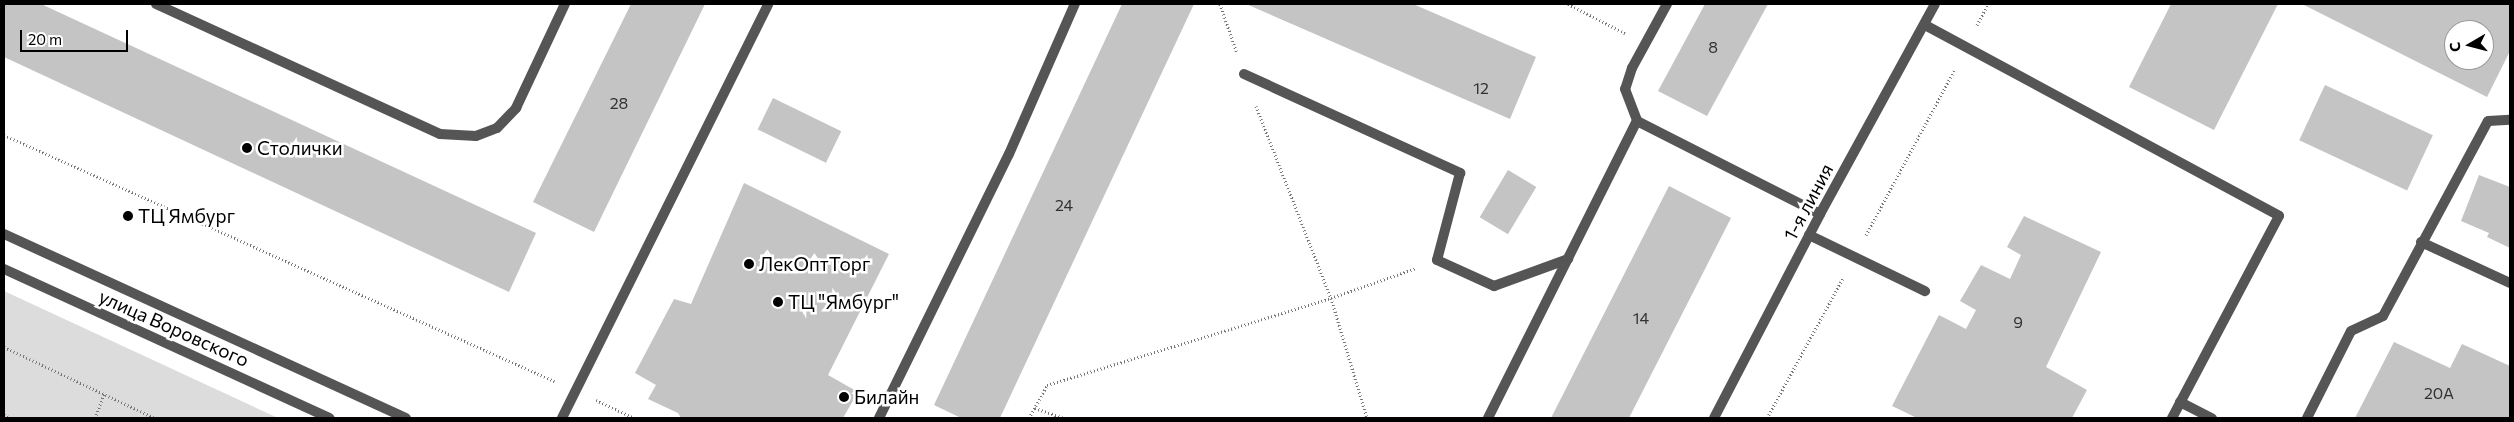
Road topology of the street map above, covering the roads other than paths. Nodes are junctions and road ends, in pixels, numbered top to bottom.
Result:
1 (156, 4) edge
2 (565, 4) edge
3 (768, 4) edge
4 (1075, 4) edge
5 (1667, 4) edge
6 (1935, 4) edge
7 (1925, 25) junction
8 (1244, 74) road end
9 (2510, 120) edge
10 (1637, 121) junction
11 (1820, 214) junction
12 (4, 234) edge
13 (1810, 235) junction
14 (2421, 242) junction
15 (1568, 259) junction
16 (4, 269) edge
17 (2510, 283) edge
18 (1924, 291) dead end
19 (2180, 402) junction
20 (330, 418) edge
21 (406, 418) edge
22 (562, 418) edge
23 (879, 418) edge
24 (1488, 418) edge
25 (1714, 418) edge
26 (2172, 418) edge
27 (2212, 418) edge
28 (2307, 418) edge

1 - 2 street
3 - 22 street
4 - 23 street
5 - 10 street
6 - 7 street, 1-я линия
7 - 11 street, 1-я линия
7 - 19 street
8 - 15 street
9 - 14 street
10 - 11 street
10 - 15 street
11 - 13 street, 1-я линия
12 - 21 street
13 - 18 street
13 - 25 street, 1-я линия
14 - 17 street
14 - 28 street
15 - 24 street
16 - 20 street, улица Воровского
19 - 26 street
19 - 27 street

